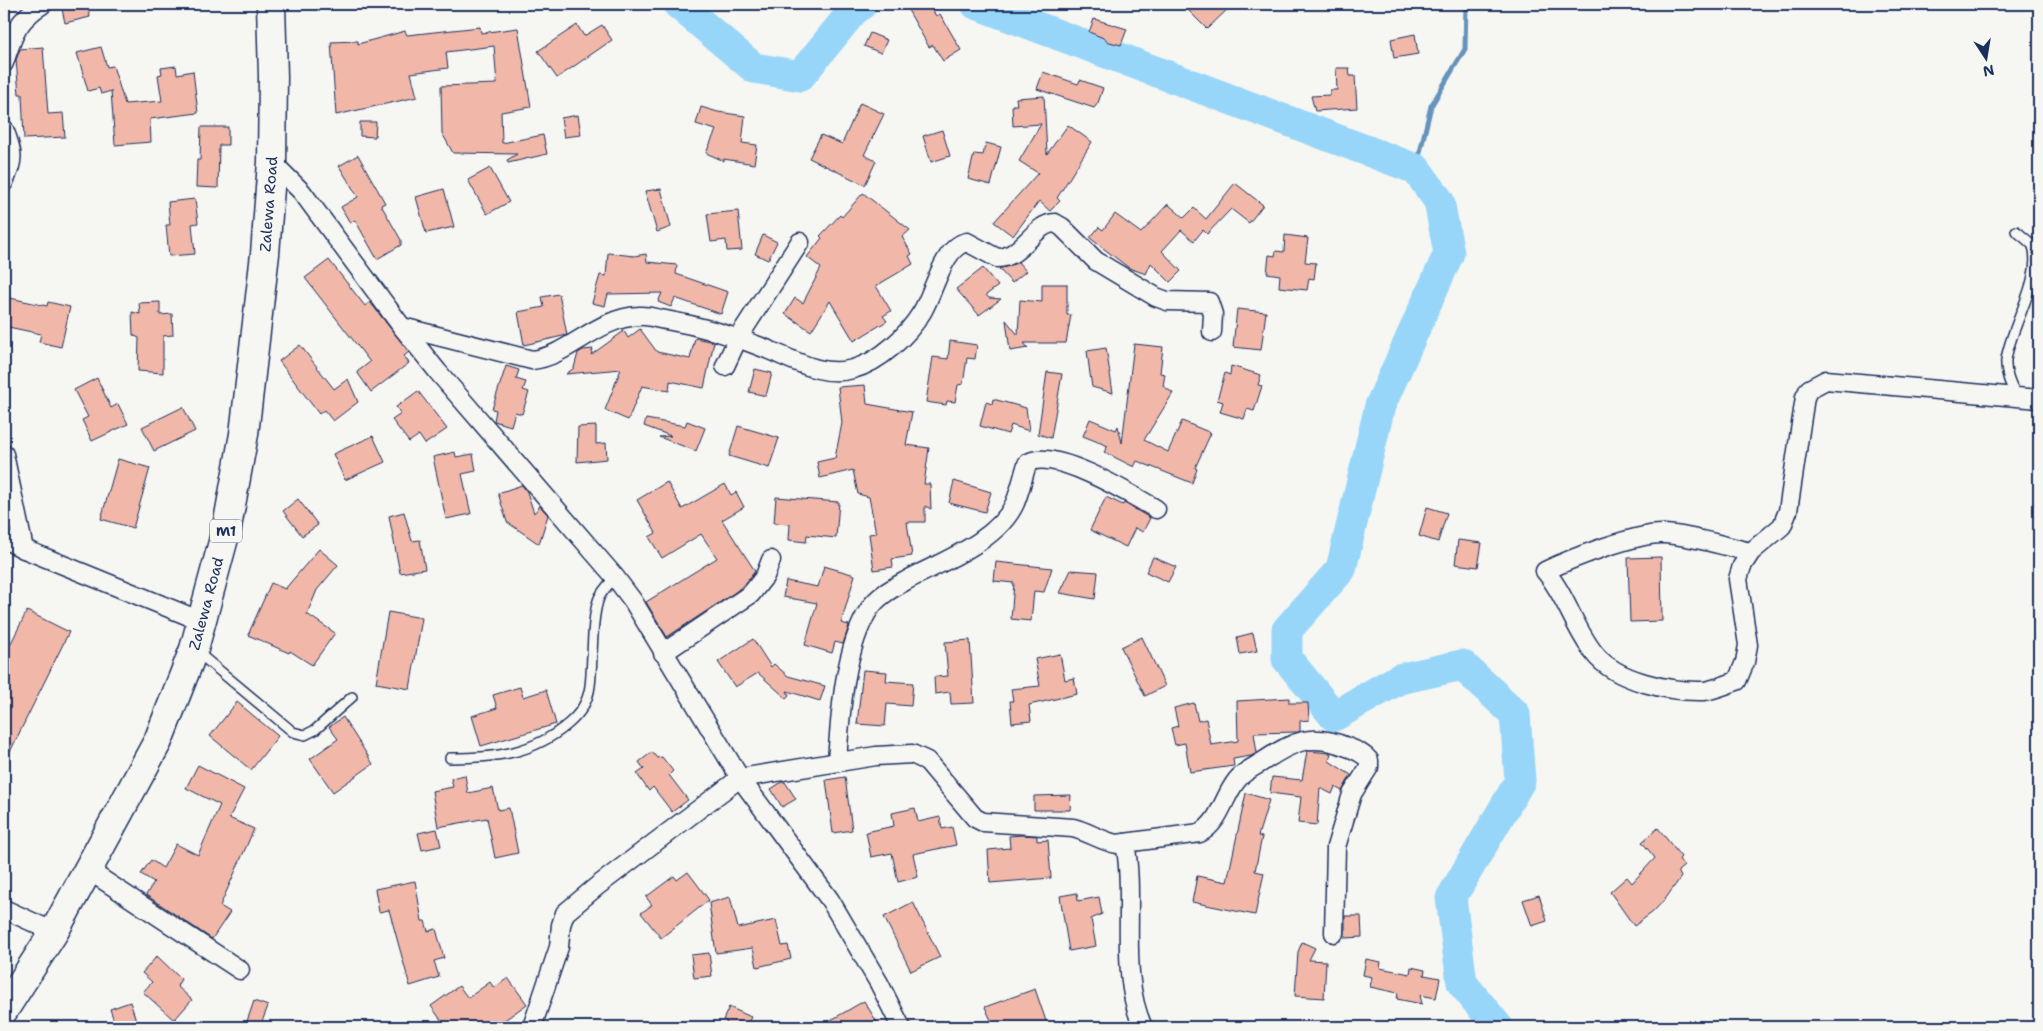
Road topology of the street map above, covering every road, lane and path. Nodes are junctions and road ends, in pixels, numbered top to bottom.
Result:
1 (43, 4) edge
2 (271, 4) edge
3 (4, 63) edge
4 (4, 129) edge
5 (272, 162) junction
6 (4, 182) edge
7 (2016, 231) dead end
8 (800, 242) dead end
9 (402, 327) junction
10 (1212, 332) dead end
11 (738, 338) junction
12 (725, 366) dead end
13 (2016, 396) junction
14 (2039, 399) edge
15 (4, 454) edge
16 (1156, 508) dead end
17 (4, 539) edge
18 (24, 550) junction
19 (1751, 552) junction
20 (771, 560) dead end
21 (615, 577) junction
22 (201, 621) junction
23 (194, 649) junction
24 (663, 653) junction
25 (352, 697) dead end
26 (450, 758) dead end
27 (837, 762) junction
28 (740, 778) junction
29 (1125, 843) junction
30 (88, 870) junction
31 (4, 909) edge
32 (54, 932) junction
33 (1334, 933) dead end
34 (240, 970) dead end
35 (4, 1010) edge
36 (532, 1027) edge
37 (901, 1027) edge
38 (1143, 1027) edge

1 - 3 street
2 - 5 highway, Zalewa Road / M1
4 - 6 street
5 - 9 street
5 - 22 highway, Zalewa Road / M1
7 - 13 lane
8 - 11 street
9 - 11 street
9 - 21 street
10 - 11 street
11 - 12 street
13 - 14 street
13 - 19 street
15 - 18 street
16 - 27 street
17 - 18 street
18 - 22 street
19 - 19 street
20 - 24 street
21 - 24 street
21 - 26 lane
22 - 23 highway, Zalewa Road / M1
23 - 25 lane
23 - 30 highway, Zalewa Road / M1
24 - 28 street
27 - 28 street
27 - 29 street
28 - 36 street
28 - 37 street
29 - 33 street
29 - 38 street
30 - 32 highway, Zalewa Road / M1
30 - 34 street
31 - 32 street
32 - 35 highway, Zalewa Road / M1

